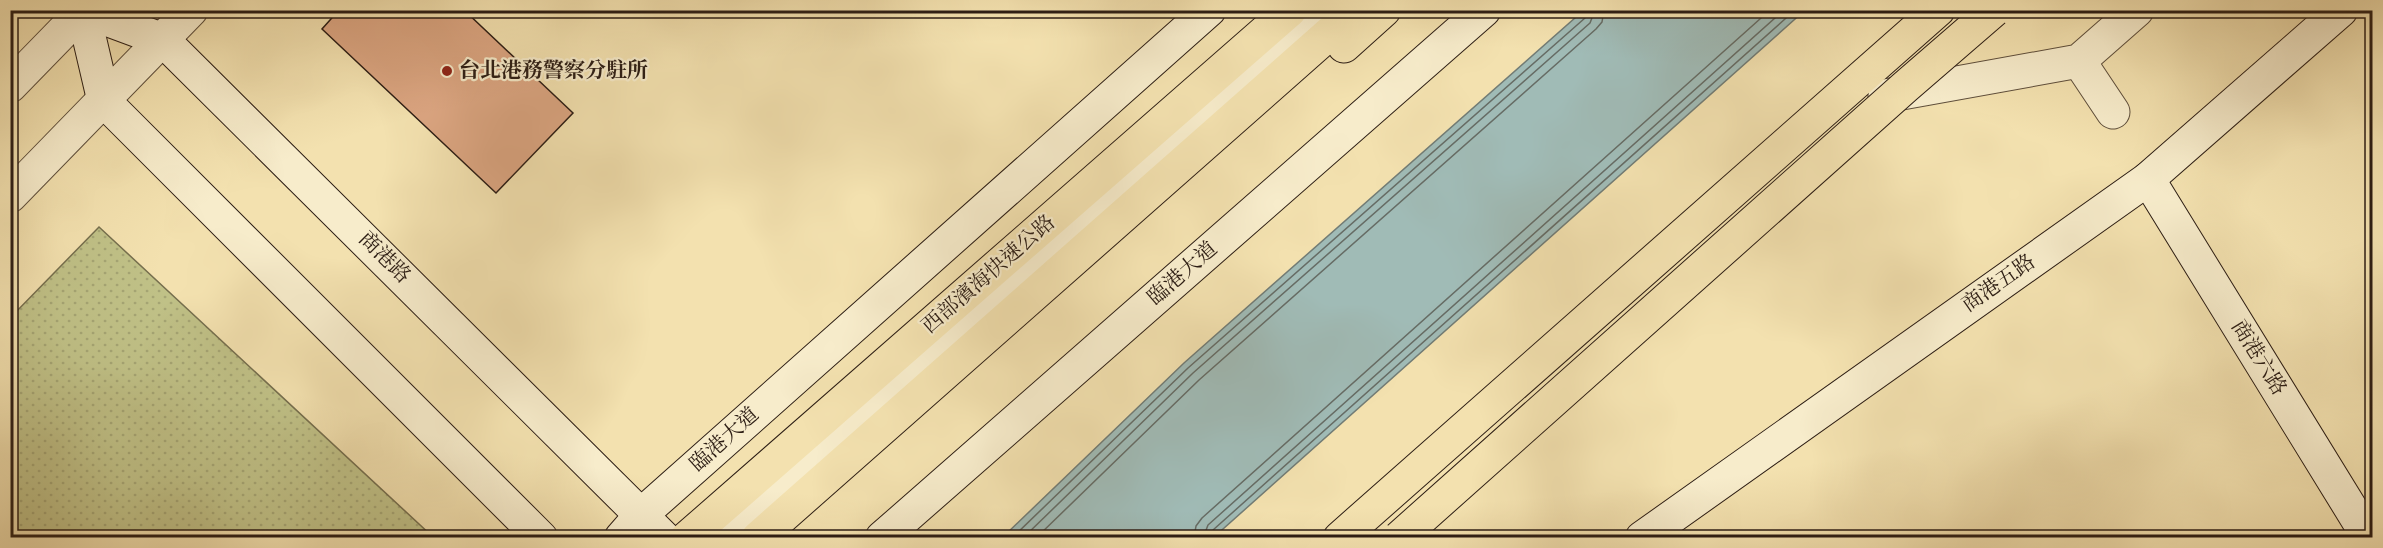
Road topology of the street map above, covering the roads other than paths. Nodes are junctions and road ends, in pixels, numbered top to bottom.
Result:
1 (191, 10) edge
2 (1209, 10) edge
3 (1290, 10) edge
4 (1317, 10) edge
5 (1356, 10) edge
6 (1384, 10) edge
7 (1484, 10) edge
8 (1938, 10) edge
9 (1994, 10) edge
10 (2137, 10) edge
11 (2341, 10) edge
12 (83, 11) edge
13 (163, 40) junction
14 (2079, 61) junction
15 (10, 86) edge
16 (104, 100) junction
17 (2113, 111) dead end
18 (2148, 179) junction
19 (10, 196) edge
20 (1451, 475) dead end
21 (632, 526) edge
22 (541, 537) edge
23 (664, 537) edge
24 (687, 537) edge
25 (713, 537) edge
26 (758, 537) edge
27 (787, 537) edge
28 (882, 537) edge
29 (1340, 537) edge
30 (1399, 537) edge
31 (1642, 537) edge
32 (2369, 537) edge

1 - 13 street
2 - 21 street, 臨港大道
3 - 24 highway, 西部濱海快速公路
4 - 25 street
5 - 26 highway
6 - 27 highway
7 - 28 street, 臨港大道
8 - 29 highway
9 - 30 highway, bridge
10 - 14 street
11 - 18 street, 商港五路
12 - 13 street, 商港路
12 - 15 street
12 - 16 street
13 - 16 street
13 - 21 street, 商港路
14 - 17 street
14 - 20 street
16 - 19 street
16 - 22 street
18 - 31 street, 商港五路
18 - 32 street, 商港六路
21 - 23 street, 商港路

